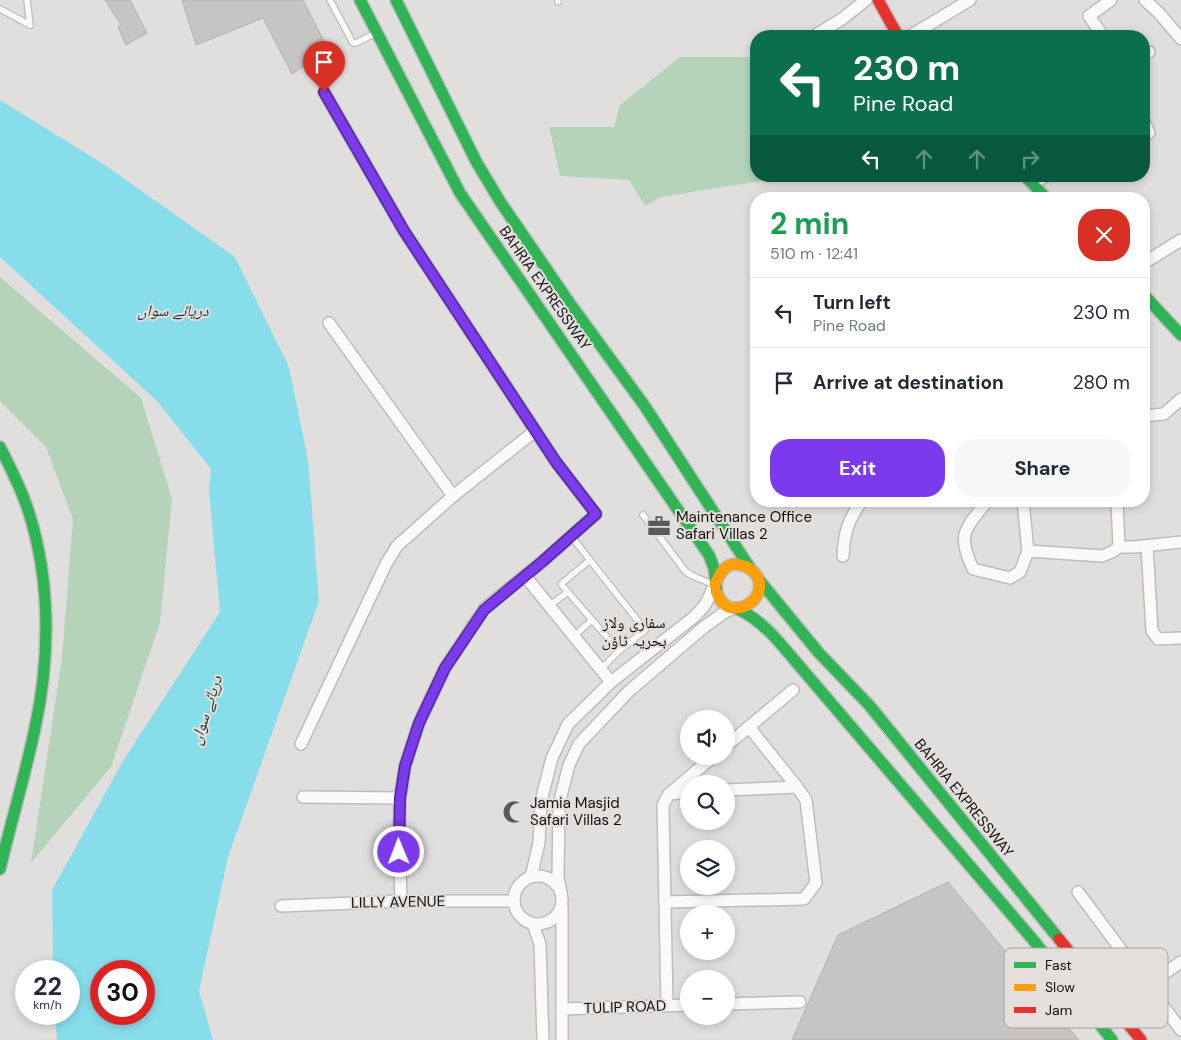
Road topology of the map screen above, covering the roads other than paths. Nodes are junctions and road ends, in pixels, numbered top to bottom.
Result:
1 (27, 0) edge
2 (330, 0) edge
3 (360, 0) edge
4 (396, 0) edge
5 (866, 0) edge
6 (878, 0) edge
7 (970, 0) edge
8 (1111, 0) edge
9 (1145, 0) edge
10 (0, 9) edge
11 (824, 30) edge
12 (895, 30) edge
13 (920, 30) edge
14 (1099, 30) edge
15 (378, 32) junction
16 (1181, 39) edge
17 (324, 92) dead end
18 (1031, 182) edge
19 (1040, 192) edge
20 (1181, 240) edge
21 (1150, 259) edge
22 (1150, 301) edge
23 (329, 323) dead end
24 (1181, 335) edge
25 (1181, 399) edge
26 (1150, 415) edge
27 (535, 431) junction
28 (0, 447) edge
29 (453, 496) junction
30 (857, 507) edge
31 (982, 507) edge
32 (1024, 507) edge
33 (1117, 507) edge
34 (643, 515) dead end
35 (571, 536) junction
36 (1181, 542) edge
37 (1147, 546) junction
38 (1119, 547) junction
39 (1028, 551) junction
40 (843, 556) dead end
41 (590, 560) junction
42 (750, 568) junction
43 (525, 576) junction
44 (759, 580) junction
45 (715, 585) junction
46 (568, 592) junction
47 (549, 606) junction
48 (735, 608) junction
49 (592, 620) junction
50 (574, 636) junction
51 (1181, 638) edge
52 (619, 651) junction
53 (601, 669) junction
54 (611, 682) junction
55 (793, 690) dead end
56 (749, 727) junction
57 (735, 739) edge
58 (301, 744) dead end
59 (703, 765) edge
60 (796, 787) junction
61 (735, 790) edge
62 (680, 793) edge
63 (669, 794) junction
64 (303, 797) dead end
65 (400, 798) junction
66 (0, 869) edge
67 (531, 877) junction
68 (1078, 892) dead end
69 (562, 893) junction
70 (402, 901) junction
71 (514, 901) junction
72 (665, 902) junction
73 (562, 905) junction
74 (281, 906) dead end
75 (533, 924) junction
76 (1065, 945) junction
77 (1040, 948) edge
78 (1067, 948) edge
79 (1069, 948) edge
80 (1120, 948) edge
81 (1181, 962) edge
82 (1168, 970) edge
83 (800, 1002) dead end
84 (735, 1004) edge
85 (667, 1005) junction
86 (680, 1005) edge
87 (562, 1008) junction
88 (1168, 1012) edge
89 (1103, 1028) edge
90 (1131, 1028) edge
91 (1181, 1030) edge
92 (543, 1040) edge
93 (562, 1040) edge
94 (1112, 1040) edge
95 (1141, 1040) edge

1 - 10 lane
2 - 15 lane
3 - 15 main road, BAHRIA EXPRESSWAY
4 - 42 main road, BAHRIA EXPRESSWAY
5 - 11 street
6 - 12 main road
7 - 13 street
8 - 14 street
9 - 16 street
15 - 45 main road, BAHRIA EXPRESSWAY
17 - 27 street
18 - 19 main road
20 - 21 street
22 - 24 main road
23 - 29 street
25 - 26 street
27 - 29 street
27 - 35 street
28 - 66 main road
29 - 58 street
30 - 40 street
31 - 39 street
32 - 39 street
33 - 38 street
34 - 45 lane
35 - 41 lane
35 - 43 street
36 - 37 street
37 - 38 street
37 - 51 street
38 - 39 street
41 - 46 lane
41 - 52 lane
42 - 44 main road
42 - 45 main road
43 - 47 street
43 - 65 street
44 - 48 main road
44 - 76 main road, BAHRIA EXPRESSWAY
45 - 48 main road
45 - 54 street
46 - 47 lane
46 - 49 lane
47 - 50 street
48 - 69 street
48 - 77 main road
49 - 50 lane
49 - 52 lane
50 - 53 street
52 - 53 lane
53 - 54 street
54 - 67 street
55 - 56 street
56 - 57 street
56 - 60 street
59 - 63 street
60 - 61 street
60 - 72 street
62 - 63 street
63 - 72 street
64 - 65 street
65 - 70 street
67 - 69 street
67 - 71 street
68 - 80 street
69 - 73 street
70 - 71 street, LILLY AVENUE
70 - 74 street, LILLY AVENUE
71 - 75 street
72 - 85 street
73 - 75 street
73 - 87 street
75 - 92 street
76 - 78 main road, BAHRIA EXPRESSWAY
76 - 79 street
81 - 82 street
83 - 84 street
85 - 86 street, TULIP ROAD
85 - 87 street, TULIP ROAD
87 - 93 street
88 - 91 street
89 - 94 main road
90 - 95 main road, BAHRIA EXPRESSWAY

